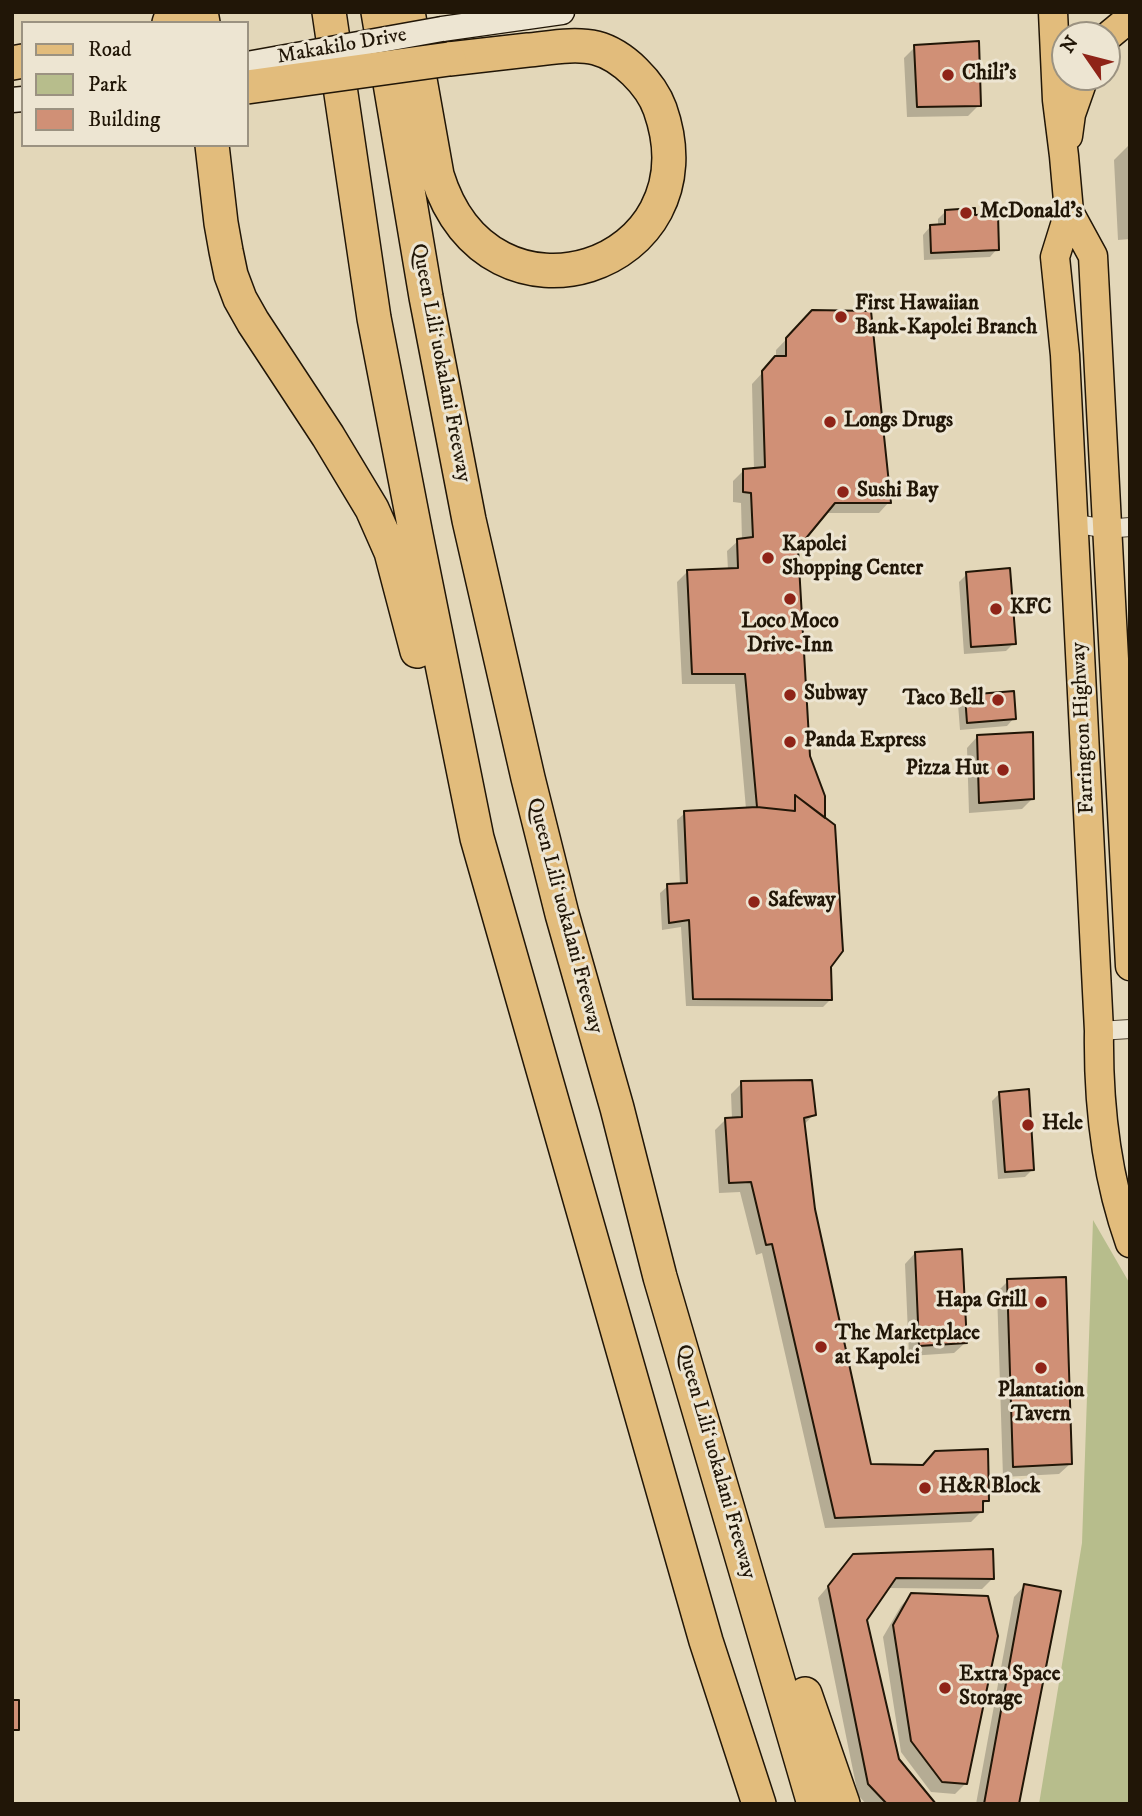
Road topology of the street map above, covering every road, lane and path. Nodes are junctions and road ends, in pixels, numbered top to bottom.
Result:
1 (328, 12) edge
2 (378, 12) edge
3 (408, 12) edge
4 (562, 12) edge
5 (1053, 12) edge
6 (446, 44) junction
7 (248, 64) edge
8 (248, 86) edge
9 (1079, 91) edge
10 (212, 147) edge
11 (1064, 156) junction
12 (1069, 212) junction
13 (1073, 523) junction
14 (1118, 528) edge
15 (477, 838) junction
16 (1130, 966) edge
17 (1130, 1029) edge
18 (1099, 1031) junction
19 (617, 1108) junction
20 (1130, 1243) edge
21 (610, 1301) junction
22 (738, 1804) edge
23 (759, 1804) edge
24 (814, 1804) edge
25 (843, 1804) edge

1 - 15 highway
2 - 19 highway, Queen Liliʻuokalani Freeway
3 - 6 highway
4 - 6 main road, Makakilo Drive
5 - 11 main road, Farrington Highway
6 - 7 main road, Makakilo Drive, bridge
6 - 8 highway, bridge
9 - 11 main road
10 - 15 highway
11 - 12 main road, Farrington Highway
12 - 13 main road, Farrington Highway
12 - 14 main road, Farrington Highway
13 - 14 street
13 - 18 main road, Farrington Highway
14 - 16 main road, Farrington Highway
15 - 21 highway
17 - 18 street
18 - 20 main road, Farrington Highway
19 - 24 highway, Queen Liliʻuokalani Freeway
19 - 25 highway
21 - 22 highway
21 - 23 highway

